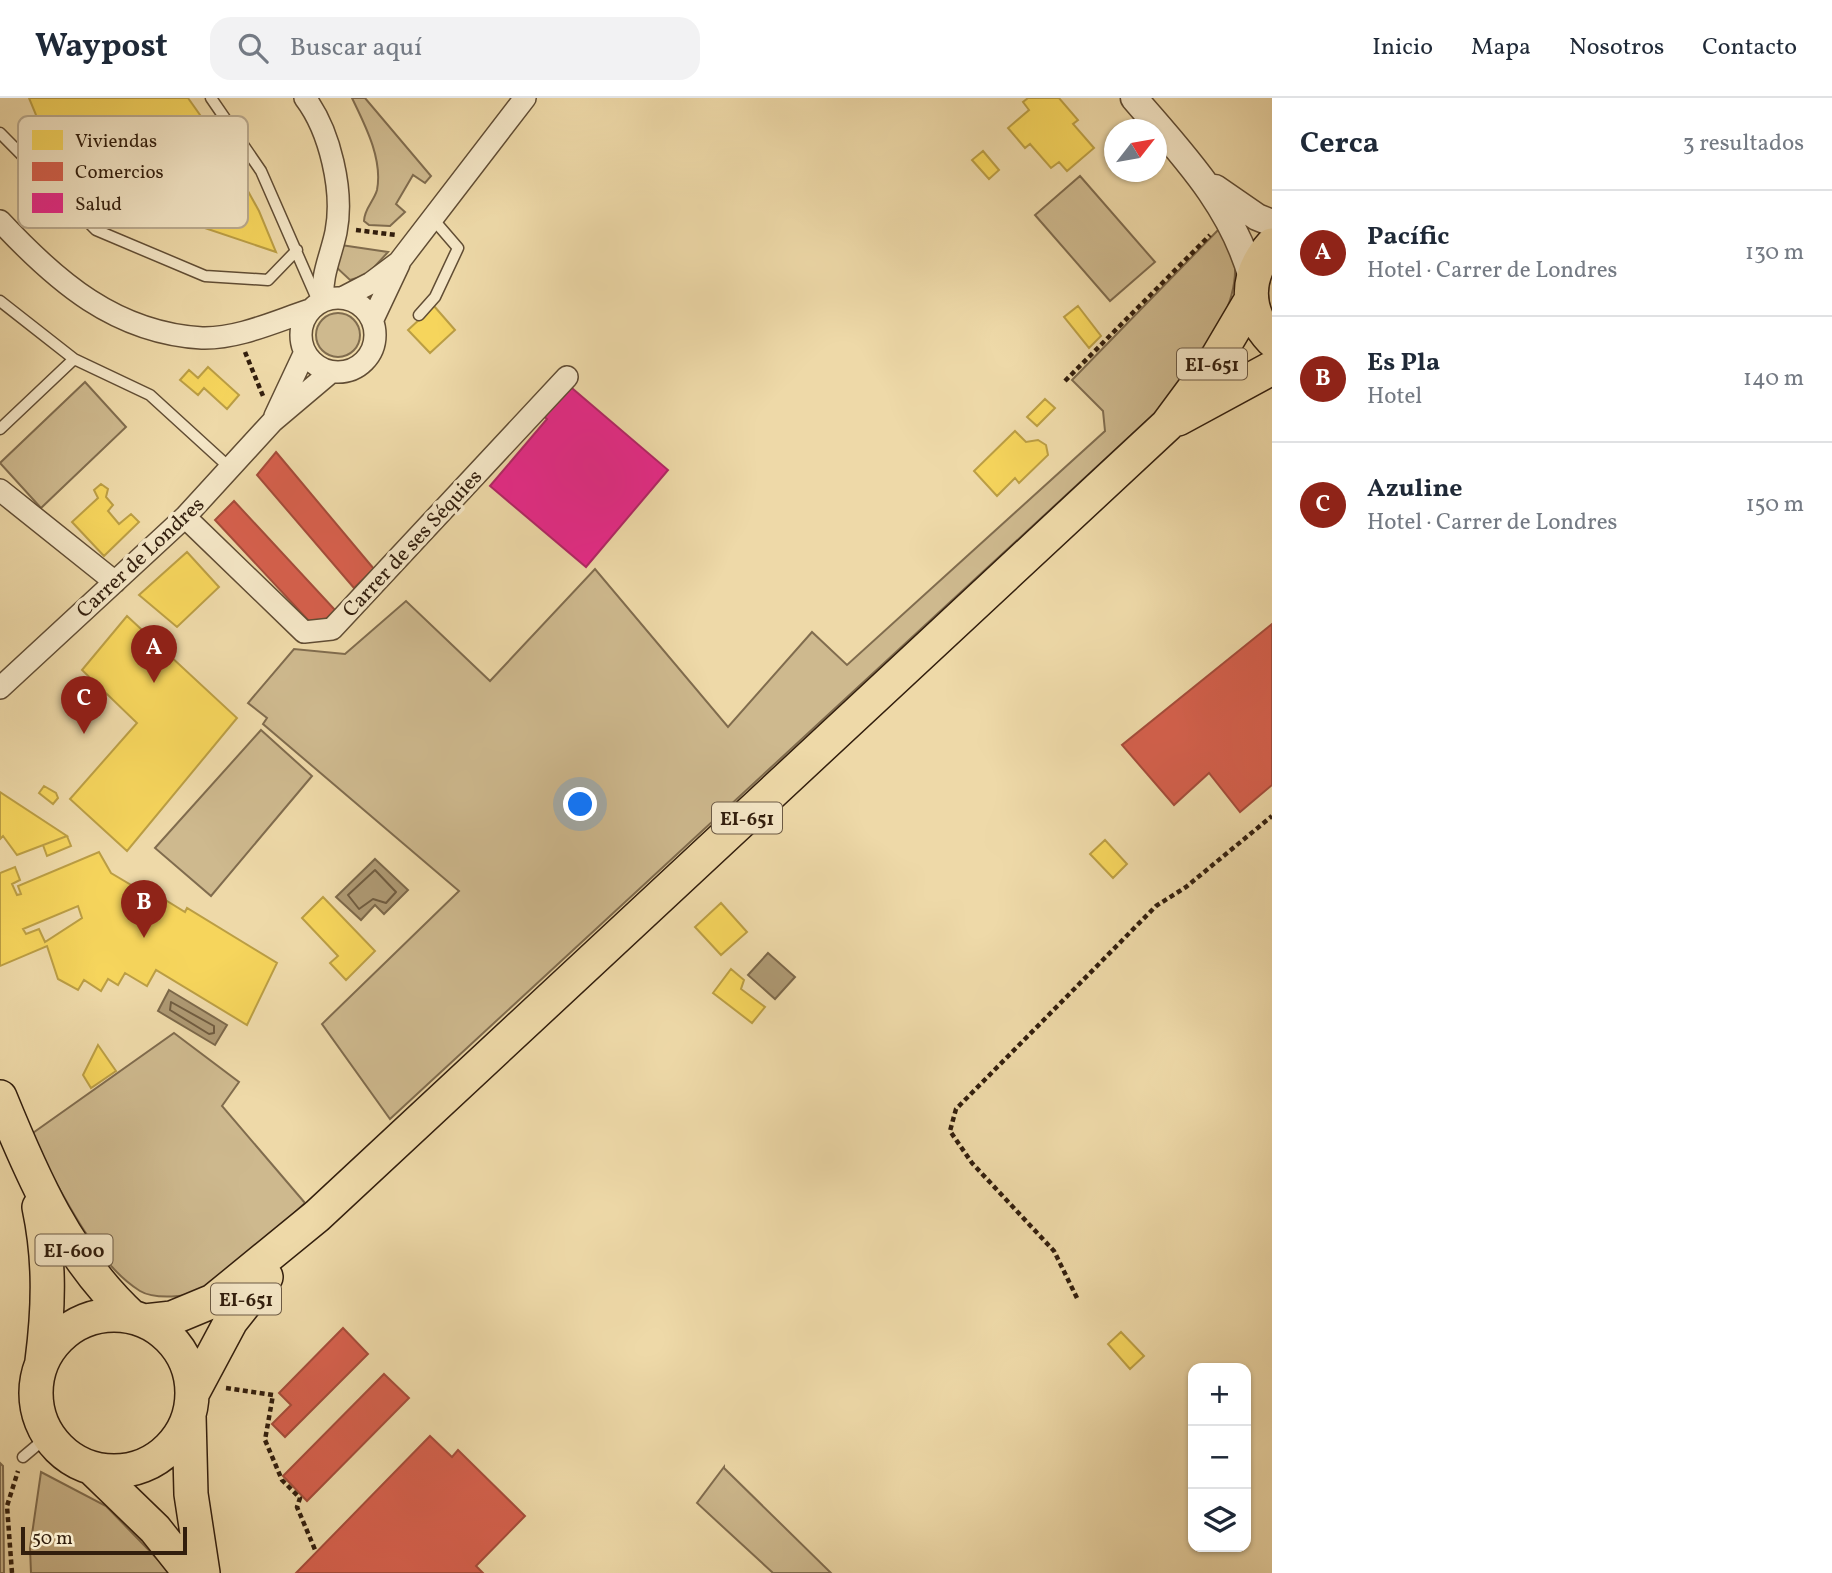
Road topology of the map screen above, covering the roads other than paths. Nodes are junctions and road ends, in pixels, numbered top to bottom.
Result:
1 (211, 98) edge
2 (305, 98) edge
3 (526, 98) edge
4 (1133, 98) edge
5 (223, 116) edge
6 (0, 133) edge
7 (18, 151) edge
8 (248, 152) edge
9 (1208, 183) junction
10 (433, 219) junction
11 (0, 221) edge
12 (1272, 223) edge
13 (94, 228) edge
14 (1272, 246) edge
15 (296, 250) junction
16 (399, 262) junction
17 (1251, 289) junction
18 (0, 301) edge
19 (324, 303) junction
20 (419, 315) dead end
21 (373, 318) junction
22 (1272, 340) edge
23 (305, 352) junction
24 (74, 359) junction
25 (1272, 368) edge
26 (331, 372) junction
27 (567, 377) dead end
28 (273, 421) junction
29 (1167, 425) junction
30 (0, 429) edge
31 (230, 468) junction
32 (0, 490) edge
33 (185, 517) junction
34 (115, 582) junction
35 (0, 688) edge
36 (0, 1097) edge
37 (31, 1172) junction
38 (317, 1216) junction
39 (138, 1319) junction
40 (42, 1361) junction
41 (190, 1405) junction
42 (48, 1436) junction
43 (23, 1457) road end
44 (92, 1468) junction
45 (190, 1573) edge
46 (203, 1573) edge

1 - 5 lane
2 - 19 street
3 - 10 street
4 - 9 street
6 - 7 lane
8 - 15 lane
9 - 12 street
9 - 17 street
10 - 16 street
10 - 20 lane
11 - 19 street
13 - 15 lane
14 - 17 main road, EI-651
15 - 19 lane
16 - 19 street
16 - 21 street
17 - 22 main road, EI-651
17 - 29 main road, EI-651
18 - 24 lane
19 - 21 street
19 - 23 street
21 - 26 street
23 - 26 street
23 - 28 street, Carrer de Londres
24 - 30 lane
24 - 31 lane
25 - 29 main road, EI-651
26 - 28 street, Carrer de Londres
27 - 33 street, Carrer de ses Séquies
28 - 31 street, Carrer de Londres
29 - 38 main road, EI-651
31 - 33 street, Carrer de Londres
32 - 34 street
33 - 34 street, Carrer de Londres
34 - 35 street, Carrer de Londres
36 - 37 main road, EI-600
37 - 39 main road, EI-600
37 - 40 main road, EI-600
38 - 39 main road, EI-651
38 - 41 main road, EI-651
39 - 40 main road, EI-600
39 - 41 main road, EI-600
40 - 42 main road, EI-600
41 - 44 main road, EI-600
41 - 46 main road, EI-600
42 - 43 lane
42 - 44 main road, EI-600
44 - 45 main road, EI-600

